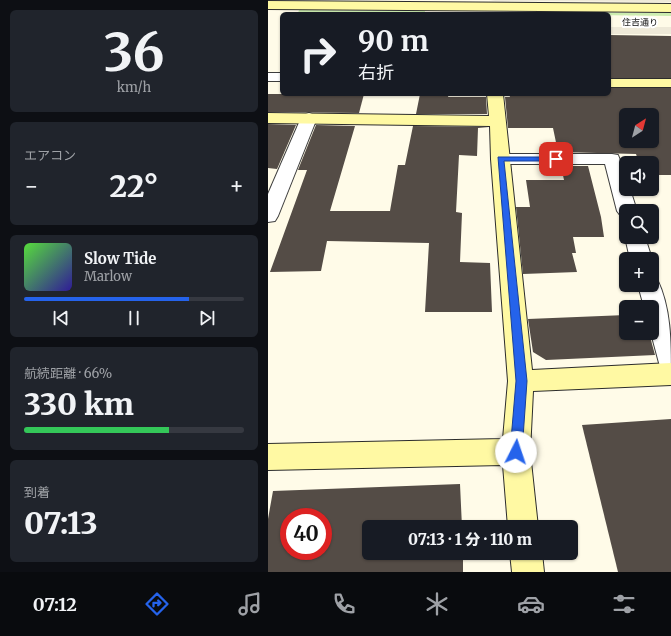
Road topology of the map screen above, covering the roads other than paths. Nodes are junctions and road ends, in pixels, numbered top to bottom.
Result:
1 (268, 5) edge
2 (476, 7) edge
3 (671, 8) edge
4 (268, 77) edge
5 (280, 77) edge
6 (611, 83) edge
7 (671, 83) edge
8 (494, 96) edge
9 (268, 118) edge
10 (309, 118) junction
11 (498, 121) junction
12 (500, 159) junction
13 (625, 204) edge
14 (268, 216) edge
15 (651, 292) edge
16 (671, 362) edge
17 (671, 374) edge
18 (521, 381) junction
19 (516, 452) junction
20 (268, 457) edge
21 (522, 520) edge
22 (527, 560) edge
23 (528, 572) edge

1 - 2 street, 住吉通り
2 - 3 street, 住吉通り
4 - 5 street
6 - 7 street
8 - 11 street
9 - 10 street
10 - 11 street
10 - 14 street
11 - 12 street
12 - 13 street
12 - 18 street
15 - 16 street
17 - 18 street
18 - 19 street
19 - 20 street
19 - 21 street
22 - 23 street

